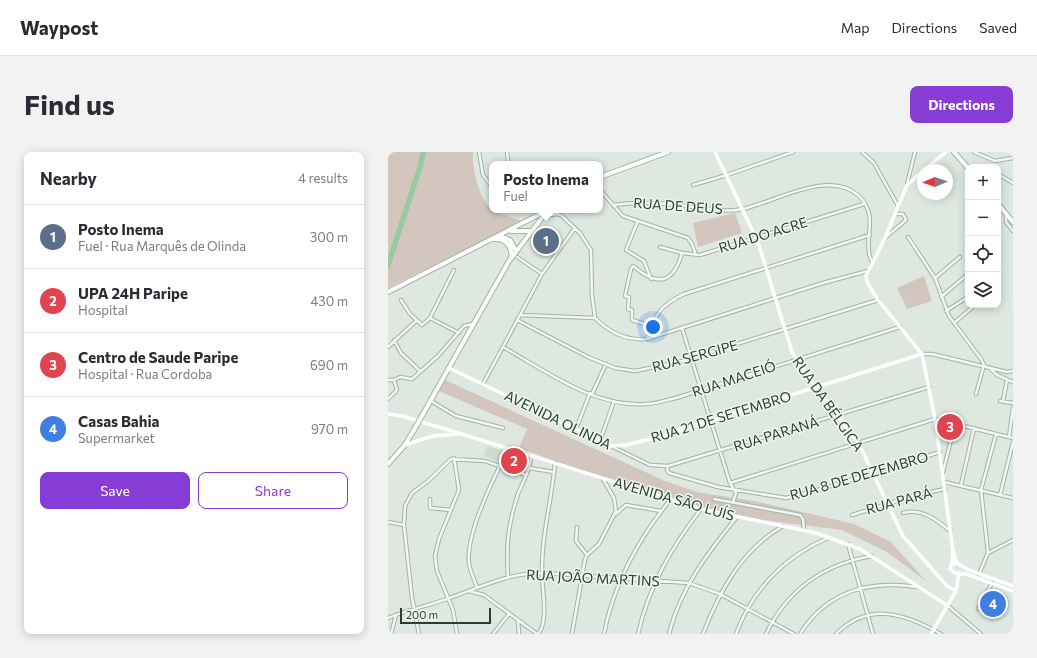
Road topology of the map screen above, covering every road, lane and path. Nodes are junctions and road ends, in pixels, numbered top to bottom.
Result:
1 (479, 152) edge
2 (668, 152) edge
3 (715, 152) edge
4 (793, 152) edge
5 (862, 152) edge
6 (915, 152) edge
7 (946, 152) edge
8 (955, 152) edge
9 (974, 152) edge
10 (1013, 158) edge
11 (932, 164) edge
12 (965, 164) edge
13 (603, 176) edge
14 (727, 176) junction
15 (1001, 176) edge
16 (917, 177) edge
17 (489, 183) edge
18 (1013, 184) edge
19 (693, 185) dead end
20 (907, 185) junction
21 (603, 193) edge
22 (614, 204) junction
23 (864, 204) junction
24 (899, 206) junction
25 (1001, 208) edge
26 (743, 209) junction
27 (541, 213) edge
28 (545, 213) edge
29 (896, 214) junction
30 (1006, 214) junction
31 (550, 215) dead end
32 (638, 221) junction
33 (1013, 222) edge
34 (575, 228) junction
35 (530, 231) junction
36 (1013, 231) edge
37 (507, 232) junction
38 (870, 235) junction
39 (756, 237) junction
40 (908, 237) dead end
41 (494, 238) junction
42 (885, 238) junction
43 (488, 241) junction
44 (660, 247) dead end
45 (516, 251) junction
46 (682, 253) junction
47 (696, 255) junction
48 (517, 257) junction
49 (960, 257) dead end
50 (511, 259) junction
51 (872, 262) junction
52 (766, 267) junction
53 (454, 270) dead end
54 (868, 272) junction
55 (542, 274) junction
56 (965, 277) edge
57 (935, 278) junction
58 (651, 279) junction
59 (388, 292) edge
60 (941, 297) junction
61 (775, 299) junction
62 (965, 299) edge
63 (401, 300) dead end
64 (878, 300) junction
65 (972, 308) edge
66 (946, 311) junction
67 (520, 315) junction
68 (430, 318) junction
69 (596, 318) junction
70 (518, 320) junction
71 (416, 321) junction
72 (954, 323) junction
73 (473, 324) junction
74 (651, 326) junction
75 (900, 327) junction
76 (682, 328) junction
77 (784, 330) junction
78 (459, 332) junction
79 (647, 339) junction
80 (394, 340) junction
81 (388, 347) edge
82 (503, 347) junction
83 (922, 354) junction
84 (691, 358) junction
85 (796, 359) junction
86 (606, 364) junction
87 (984, 365) junction
88 (989, 367) junction
89 (449, 368) junction
90 (420, 371) junction
91 (1013, 371) edge
92 (388, 380) edge
93 (394, 380) junction
94 (1007, 380) junction
95 (1013, 382) edge
96 (483, 384) junction
97 (930, 387) junction
98 (817, 388) junction
99 (700, 390) junction
100 (591, 394) junction
101 (976, 394) dead end
102 (388, 400) edge
103 (431, 401) junction
104 (614, 401) junction
105 (1013, 403) edge
106 (1013, 408) edge
107 (388, 414) edge
108 (838, 415) junction
109 (935, 420) junction
110 (710, 421) junction
111 (955, 424) junction
112 (503, 428) dead end
113 (974, 428) junction
114 (576, 429) junction
115 (996, 434) junction
116 (465, 435) junction
117 (1009, 436) junction
118 (1013, 438) edge
119 (600, 441) junction
120 (1013, 442) edge
121 (859, 444) junction
122 (404, 446) junction
123 (611, 446) junction
124 (720, 451) junction
125 (940, 452) junction
126 (531, 456) junction
127 (454, 458) junction
128 (555, 463) junction
129 (388, 464) edge
130 (500, 466) junction
131 (668, 466) junction
132 (529, 468) junction
133 (554, 472) junction
134 (873, 473) junction
135 (943, 473) junction
136 (526, 475) junction
137 (603, 478) junction
138 (944, 482) junction
139 (730, 483) junction
140 (961, 485) junction
141 (733, 489) junction
142 (945, 489) junction
143 (981, 490) junction
144 (1000, 495) junction
145 (430, 499) dead end
146 (714, 499) dead end
147 (1013, 499) edge
148 (670, 500) junction
149 (733, 502) junction
150 (886, 504) junction
151 (701, 509) junction
152 (452, 510) junction
153 (661, 511) junction
154 (903, 513) dead end
155 (615, 514) junction
156 (852, 514) dead end
157 (737, 517) junction
158 (388, 522) edge
159 (404, 525) junction
160 (783, 526) junction
161 (577, 527) dead end
162 (804, 530) junction
163 (952, 533) junction
164 (829, 538) junction
165 (1013, 540) edge
166 (848, 544) junction
167 (953, 550) junction
168 (864, 551) junction
169 (988, 553) junction
170 (587, 555) junction
171 (872, 556) junction
172 (860, 558) junction
173 (853, 559) junction
174 (957, 563) junction
175 (952, 564) junction
176 (542, 573) junction
177 (959, 573) junction
178 (979, 574) junction
179 (583, 576) junction
180 (508, 577) junction
181 (622, 578) junction
182 (654, 581) junction
183 (908, 581) junction
184 (689, 583) junction
185 (992, 583) junction
186 (904, 585) junction
187 (1013, 586) edge
188 (477, 587) junction
189 (861, 587) junction
190 (917, 587) junction
191 (468, 591) junction
192 (956, 591) junction
193 (1013, 591) edge
194 (720, 594) junction
195 (448, 599) junction
196 (948, 606) junction
197 (748, 609) junction
198 (978, 609) dead end
199 (414, 610) junction
200 (509, 614) junction
201 (396, 615) junction
202 (868, 616) junction
203 (388, 618) edge
204 (518, 620) junction
205 (772, 622) junction
206 (933, 630) junction
207 (392, 634) edge
208 (419, 634) edge
209 (457, 634) edge
210 (493, 634) edge
211 (519, 634) edge
212 (537, 634) edge
213 (572, 634) edge
214 (604, 634) edge
215 (638, 634) edge
216 (669, 634) edge
217 (703, 634) edge
218 (736, 634) edge
219 (766, 634) edge
220 (794, 634) edge
221 (800, 634) edge
222 (836, 634) edge
223 (873, 634) edge
224 (931, 634) edge
225 (941, 634) edge
226 (981, 634) edge

1 - 17 street
2 - 13 main road
3 - 14 main road, RUA DA BÉLGICA
4 - 14 street
5 - 24 street
6 - 20 street
7 - 11 main road
8 - 12 main road
9 - 10 street
14 - 19 street
14 - 26 main road, RUA DA BÉLGICA
15 - 18 street
16 - 20 main road
20 - 24 main road
21 - 22 street
22 - 26 street, RUA DE DEUS
22 - 32 street
23 - 26 street, RUA DE DEUS
23 - 38 street, RUA DE DEUS
23 - 39 street, RUA DO ACRE
24 - 29 main road
25 - 30 main road
26 - 39 main road, RUA DA BÉLGICA
27 - 37 main road
28 - 35 main road
29 - 42 main road
29 - 42 street
30 - 33 main road
30 - 36 street
31 - 34 street
32 - 47 street
32 - 58 street
34 - 55 street
34 - 69 street
35 - 37 main road
35 - 45 main road
37 - 41 main road
38 - 51 street, RUA DE DEUS
38 - 52 street
39 - 47 street, RUA DO ACRE
39 - 52 main road, RUA DA BÉLGICA
40 - 57 street
41 - 43 main road
41 - 45 main road
42 - 51 main road
43 - 50 main road
43 - 59 main road
44 - 46 street, RUA DO ACRE
45 - 48 street
45 - 50 main road
46 - 47 street, RUA DO ACRE
46 - 58 street
48 - 50 street
48 - 55 street
49 - 57 street
50 - 73 main road
51 - 54 main road
52 - 61 main road, RUA DA BÉLGICA
52 - 74 street
53 - 68 street
54 - 61 street
54 - 64 main road
55 - 67 street
56 - 60 street
57 - 60 street
58 - 74 street
60 - 66 street
61 - 76 street
61 - 77 main road, RUA DA BÉLGICA
62 - 66 street
63 - 71 street
64 - 75 main road
64 - 77 street, RUA SERGIPE
65 - 72 street
66 - 72 street
67 - 69 street
67 - 70 street
68 - 71 street
68 - 78 street
69 - 79 street
70 - 82 street
70 - 86 street, RUA SERGIPE
71 - 80 street
72 - 87 street
73 - 78 street
73 - 89 main road
74 - 79 street
75 - 83 main road
75 - 85 street, RUA MACEIÓ
76 - 79 street
76 - 84 street
77 - 84 street, RUA SERGIPE
77 - 85 main road, RUA DA BÉLGICA
78 - 90 street
80 - 81 street
80 - 90 street
82 - 96 street
82 - 100 street, RUA MACEIÓ
83 - 87 street
83 - 97 main road
83 - 98 main road, RUA 21 DE SETEMBRO
84 - 86 street, RUA SERGIPE
84 - 99 street
85 - 98 main road, RUA DA BÉLGICA
85 - 99 street, RUA MACEIÓ
86 - 100 street
87 - 88 street
87 - 101 street
88 - 91 street
88 - 94 street
89 - 96 main road, AVENIDA OLINDA
89 - 103 main road
90 - 93 street
92 - 93 street
93 - 102 street
94 - 95 street
94 - 105 street
96 - 114 main road, AVENIDA OLINDA
97 - 108 street, RUA PARANÁ
97 - 109 main road
98 - 108 main road, RUA DA BÉLGICA
98 - 110 main road, RUA 21 DE SETEMBRO
99 - 104 street, RUA MACEIÓ
99 - 110 street
100 - 104 street, RUA MACEIÓ
100 - 114 street
103 - 112 street
103 - 122 main road, bridge
104 - 119 street
106 - 117 street
107 - 116 main road, AVENIDA SÃO LUÍS
108 - 121 main road, RUA DA BÉLGICA
108 - 124 street, RUA PARANÁ
109 - 111 street
109 - 121 street
109 - 125 main road
110 - 123 main road, RUA 21 DE SETEMBRO
110 - 124 street
111 - 113 street
111 - 135 street
113 - 115 street
113 - 140 street
114 - 119 main road, AVENIDA OLINDA
115 - 117 street
115 - 143 street
116 - 122 main road
116 - 126 main road, AVENIDA SÃO LUÍS
117 - 118 street
119 - 123 main road, AVENIDA OLINDA
120 - 144 street
121 - 134 main road, RUA DA BÉLGICA
121 - 139 street
122 - 129 main road
123 - 131 street, AVENIDA OLINDA
124 - 131 street, RUA PARANÁ
124 - 139 street
125 - 134 street, RUA 8 DE DEZEMBRO
125 - 135 main road
126 - 128 main road, AVENIDA SÃO LUÍS
126 - 132 street
127 - 130 street
127 - 152 street
127 - 159 street
128 - 133 street
128 - 137 main road, AVENIDA SÃO LUÍS
130 - 136 street
130 - 188 street
131 - 141 street, RUA 8 DE DEZEMBRO
132 - 133 street
132 - 136 street
133 - 176 street
134 - 141 street, RUA 8 DE DEZEMBRO
134 - 150 main road, RUA DA BÉLGICA
135 - 138 main road
136 - 180 street
137 - 148 main road, AVENIDA SÃO LUÍS
137 - 155 street
138 - 140 street
138 - 142 main road
139 - 141 street
140 - 143 street
141 - 149 street
142 - 150 street, RUA PARÁ
142 - 163 main road
143 - 144 street
143 - 169 street
144 - 147 street
145 - 152 street
146 - 149 street
148 - 151 main road, AVENIDA SÃO LUÍS
148 - 153 street
149 - 162 street
150 - 156 street, RUA PARÁ
150 - 192 main road, RUA DA BÉLGICA
151 - 157 main road, AVENIDA SÃO LUÍS
151 - 182 street
152 - 195 street
153 - 155 street
153 - 181 street
154 - 163 street
155 - 170 street
157 - 160 main road, AVENIDA SÃO LUÍS
157 - 184 street
158 - 159 street
159 - 199 street
160 - 162 main road, AVENIDA SÃO LUÍS
160 - 194 street
161 - 170 street
162 - 164 main road, AVENIDA SÃO LUÍS
163 - 167 main road
164 - 166 main road, AVENIDA SÃO LUÍS
164 - 197 street
165 - 169 street
166 - 168 main road, AVENIDA SÃO LUÍS
166 - 173 street
167 - 174 main road
167 - 175 main road
168 - 171 main road, AVENIDA SÃO LUÍS
168 - 172 street
169 - 178 street
170 - 179 street
171 - 172 street
171 - 183 main road, AVENIDA SÃO LUÍS
172 - 173 street
173 - 189 street
173 - 205 street
174 - 175 main road
174 - 178 main road
175 - 177 main road
176 - 179 street, RUA JOÃO MARTINS
176 - 180 street, RUA JOÃO MARTINS
176 - 212 street
177 - 185 main road
177 - 192 main road
178 - 187 main road
179 - 181 street, RUA JOÃO MARTINS
179 - 213 street
180 - 188 street, RUA JOÃO MARTINS
181 - 182 street, RUA JOÃO MARTINS
181 - 214 street
182 - 184 street, RUA JOÃO MARTINS
182 - 215 street
183 - 186 street
183 - 190 main road, AVENIDA SÃO LUÍS
184 - 194 street, RUA JOÃO MARTINS
184 - 216 street
185 - 193 main road
185 - 198 street
186 - 189 street
186 - 190 street
188 - 191 street, RUA JOÃO MARTINS
189 - 202 street
189 - 221 street
190 - 196 main road, AVENIDA SÃO LUÍS
191 - 195 street, RUA JOÃO MARTINS
191 - 200 street
192 - 196 main road
194 - 197 street, RUA JOÃO MARTINS
194 - 217 street
195 - 199 street, RUA JOÃO MARTINS
195 - 209 street
196 - 206 main road
196 - 226 street
197 - 205 street, RUA JOÃO MARTINS
197 - 218 street
199 - 201 street, RUA JOÃO MARTINS
199 - 208 street
200 - 204 street
200 - 210 street
201 - 203 street, RUA JOÃO MARTINS
201 - 207 street
202 - 206 street
202 - 222 street
202 - 223 street
204 - 211 street
204 - 212 street
205 - 219 street
205 - 220 street, RUA JOÃO MARTINS
206 - 224 main road
206 - 225 street

